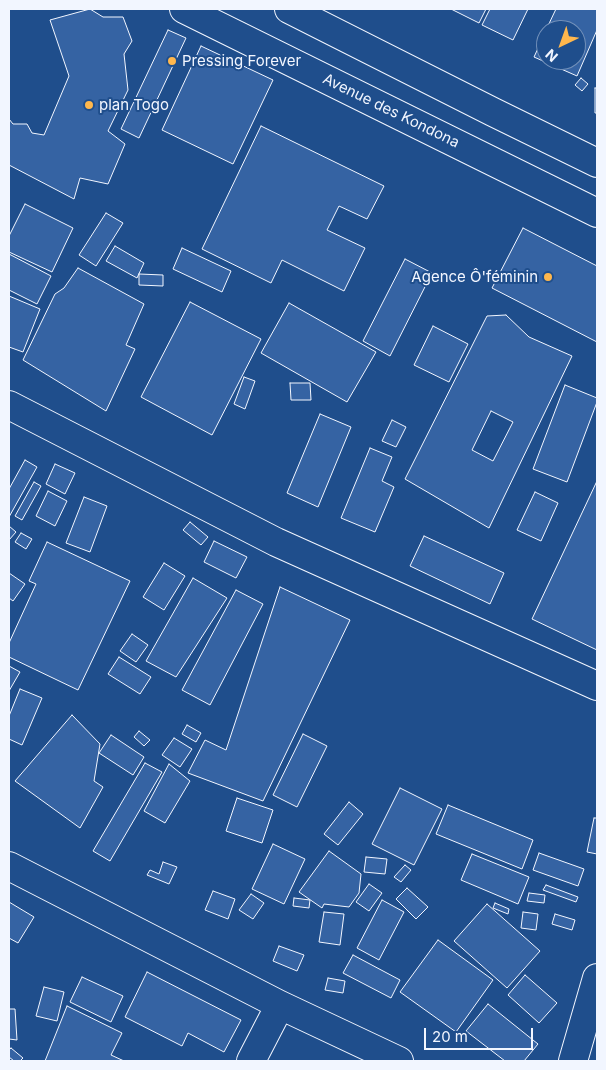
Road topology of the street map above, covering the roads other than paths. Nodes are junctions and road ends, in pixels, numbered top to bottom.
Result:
1 (184, 9) edge
2 (289, 9) edge
3 (597, 163) edge
4 (597, 213) edge
5 (9, 405) edge
6 (597, 686) edge
7 (9, 866) edge
8 (597, 978) edge
9 (280, 1005) junction
10 (251, 1061) edge
11 (399, 1061) edge
12 (573, 1061) edge

1 - 4 street, Avenue des Kondona
2 - 3 street
5 - 6 street
7 - 9 street
8 - 12 street
9 - 10 street
9 - 11 street

